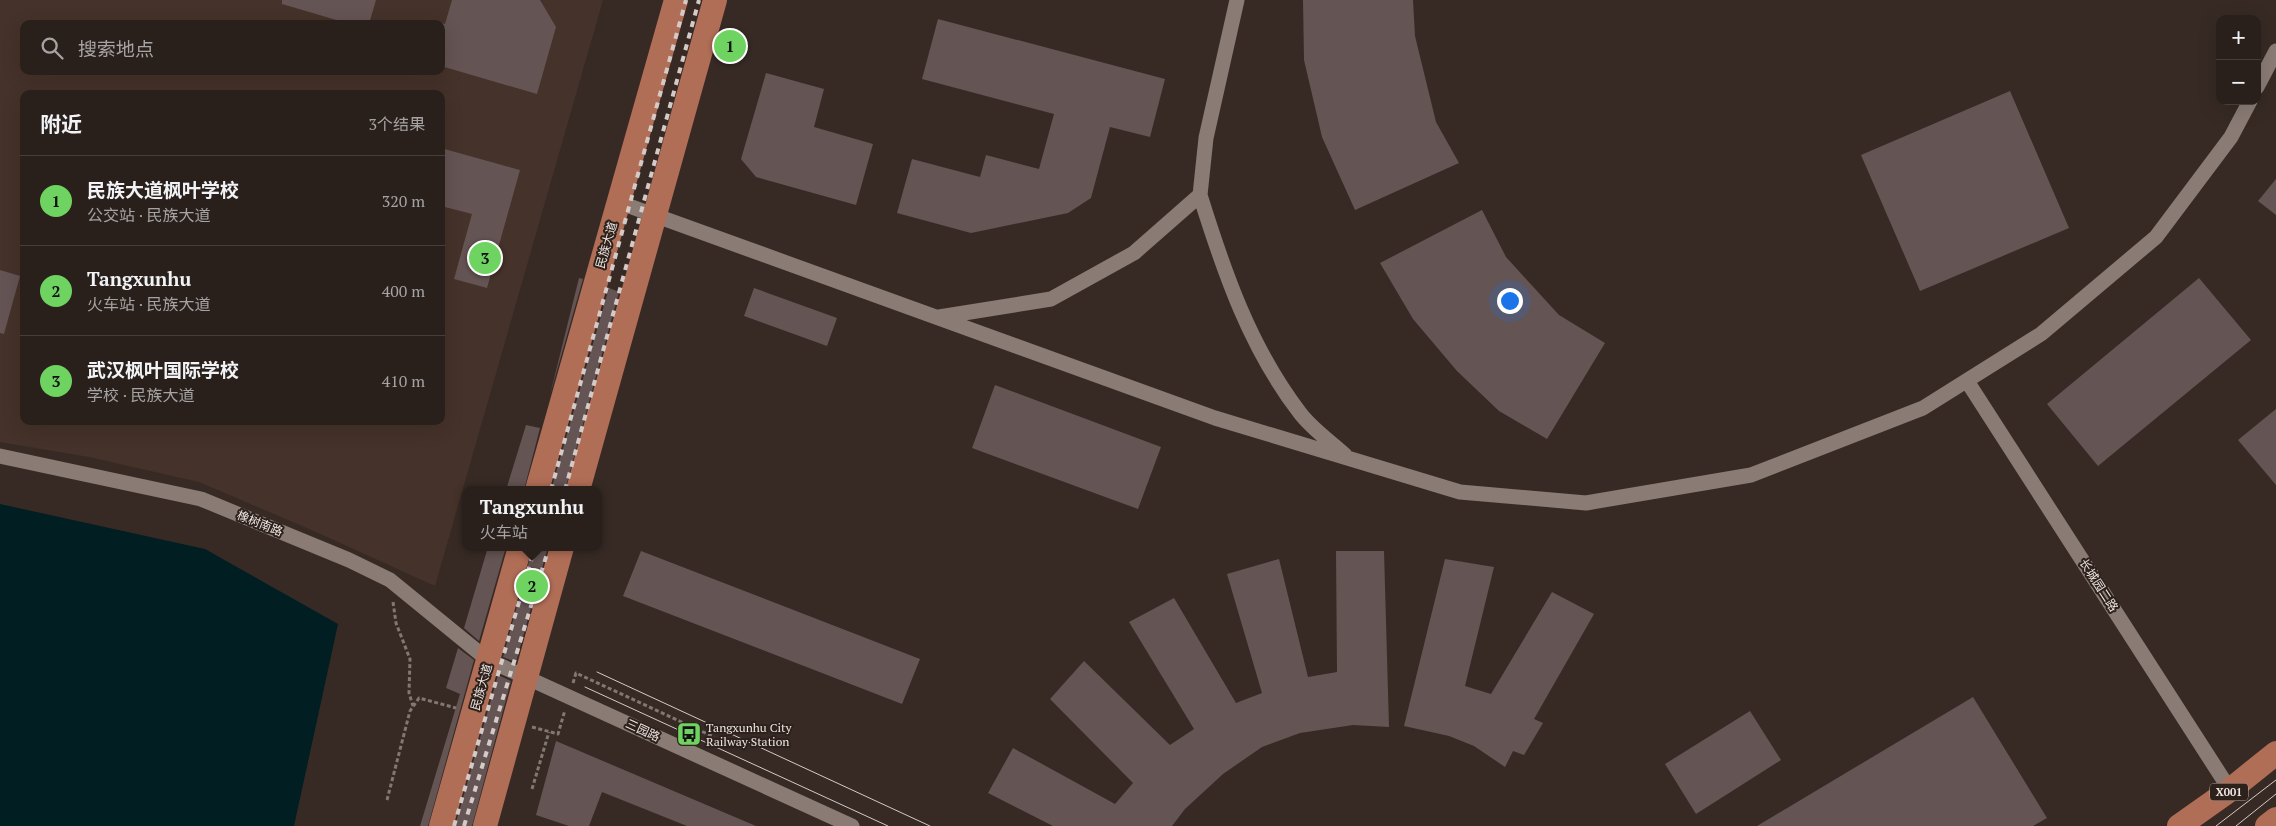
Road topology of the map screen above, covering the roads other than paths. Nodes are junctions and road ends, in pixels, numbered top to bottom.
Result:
1 (676, 0) edge
2 (715, 0) edge
3 (1237, 0) edge
4 (2276, 51) edge
5 (2261, 79) edge
6 (2248, 105) edge
7 (1200, 195) junction
8 (618, 202) junction
9 (654, 215) junction
10 (937, 317) junction
11 (1967, 381) junction
12 (0, 456) edge
13 (1350, 459) junction
14 (538, 486) edge
15 (579, 486) edge
16 (519, 551) edge
17 (561, 551) edge
18 (488, 660) junction
19 (526, 677) junction
20 (2276, 753) edge
21 (2230, 790) junction
22 (2276, 819) edge
23 (441, 826) edge
24 (485, 826) edge
25 (852, 826) edge
26 (2179, 826) edge
27 (2267, 826) edge

1 - 8 main road, 民族大道
2 - 9 main road
3 - 7 street
4 - 5 street
6 - 11 street
7 - 10 street
7 - 13 street
8 - 9 street
8 - 14 main road, 民族大道
9 - 10 street
9 - 15 main road
10 - 13 street
11 - 13 street
11 - 21 street, 长城园二路
12 - 18 street, 橡树南路
16 - 18 main road, 民族大道
17 - 19 main road
18 - 19 street, 三园路
18 - 23 main road, 民族大道
19 - 24 main road
19 - 25 street, 三园路
20 - 21 main road, X001
21 - 26 main road, X001
22 - 27 main road

